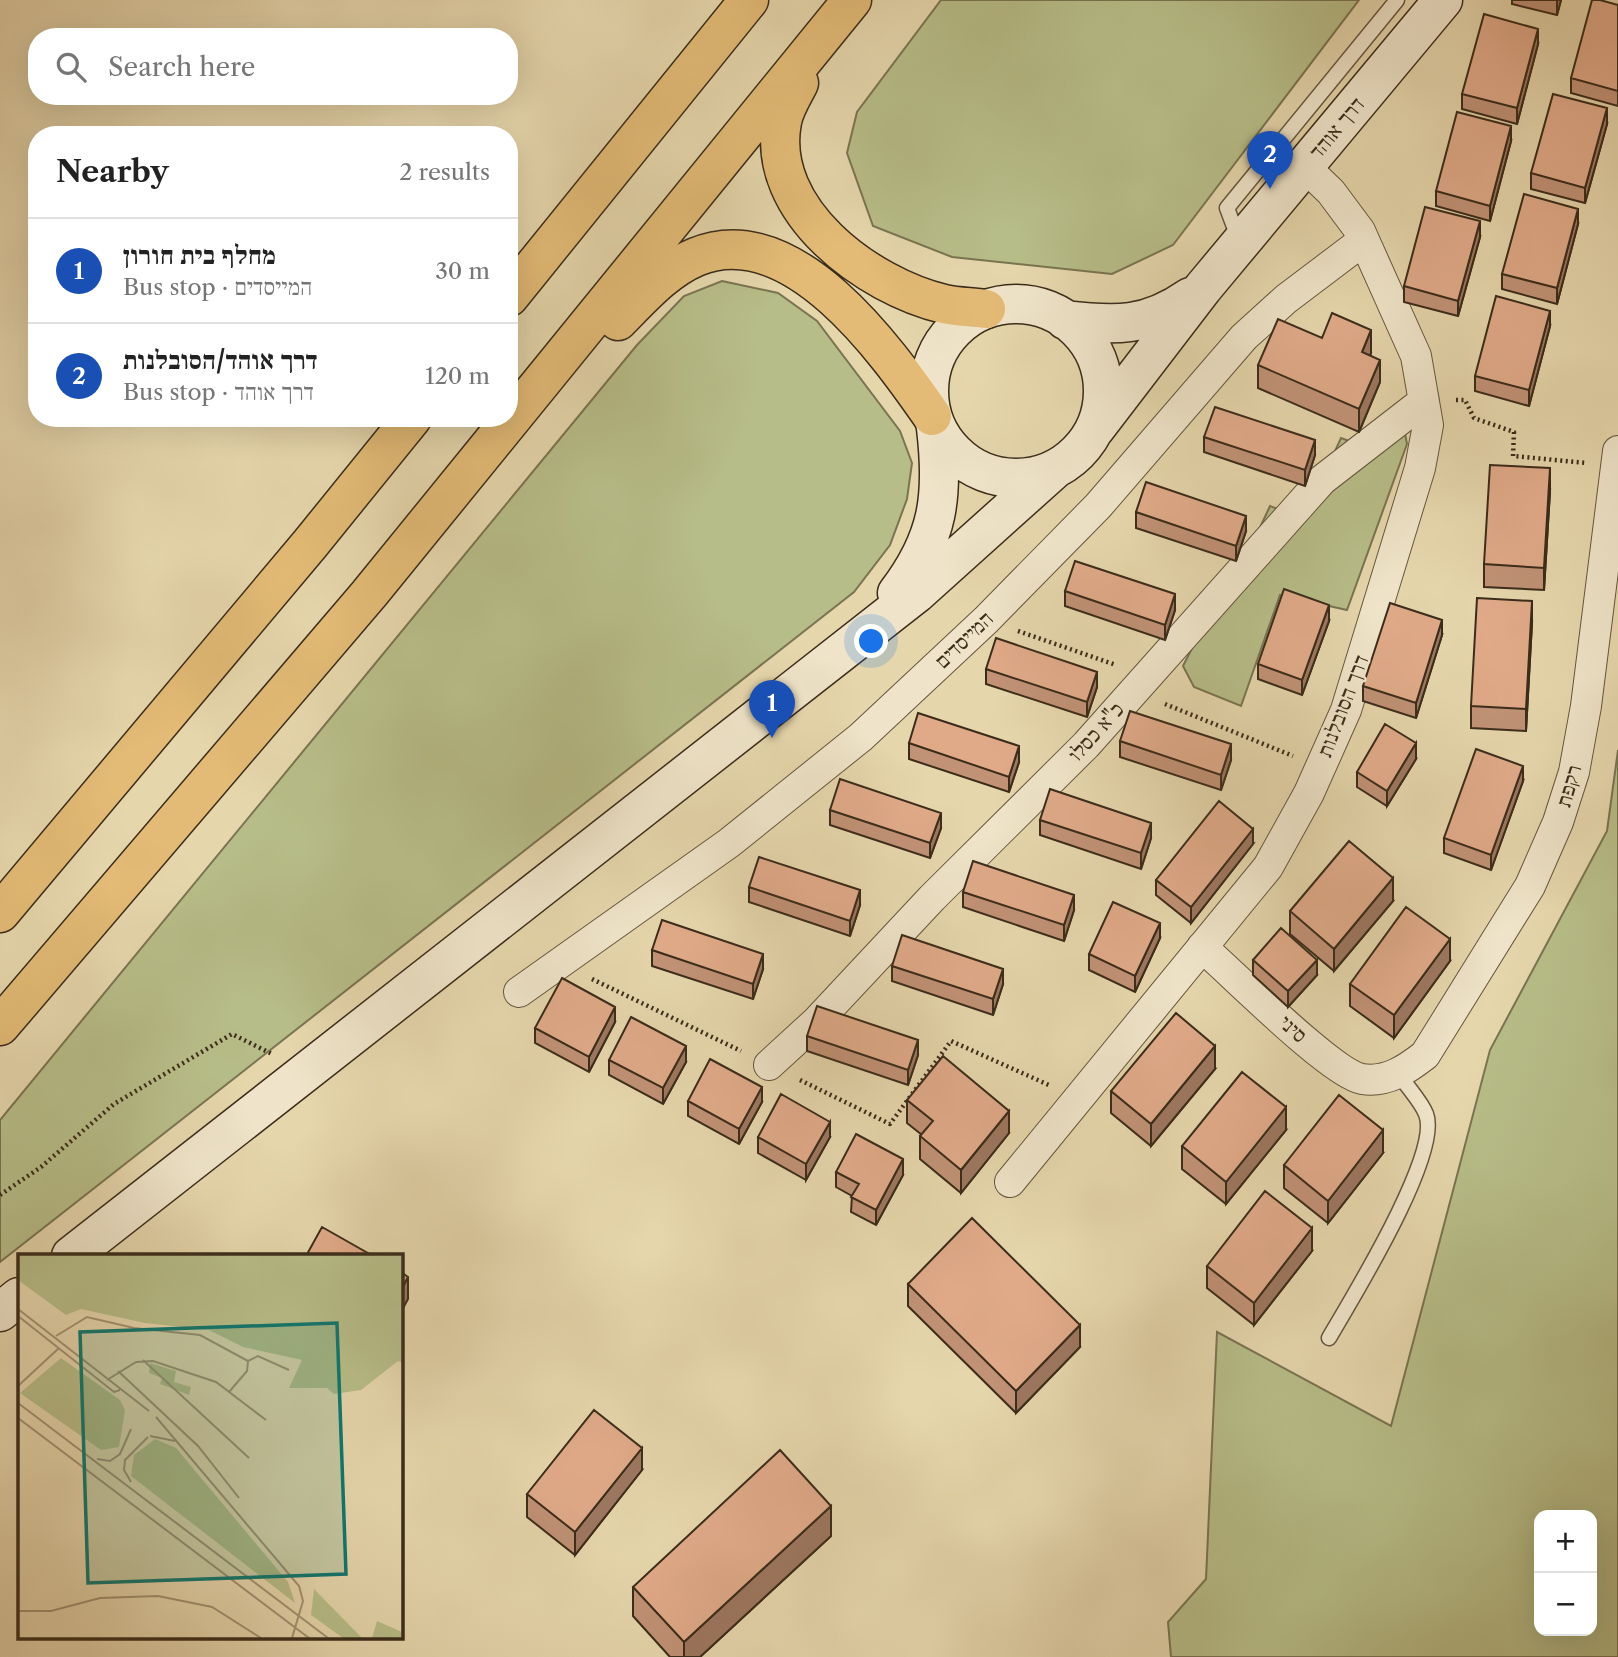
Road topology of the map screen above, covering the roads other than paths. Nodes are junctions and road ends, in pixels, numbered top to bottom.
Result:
1 (749, 0) edge
2 (852, 0) edge
3 (1398, 0) edge
4 (1443, 0) edge
5 (820, 40) junction
6 (1305, 167) junction
7 (1364, 240) junction
8 (1240, 244) junction
9 (518, 286) edge
10 (1203, 289) junction
11 (986, 309) junction
12 (1065, 320) junction
13 (1424, 401) junction
14 (518, 411) edge
15 (518, 419) edge
16 (934, 422) junction
17 (405, 427) edge
18 (505, 427) edge
19 (510, 427) edge
20 (1095, 429) junction
21 (488, 448) junction
22 (1617, 458) edge
23 (1055, 469) junction
24 (868, 631) junction
25 (0, 913) edge
26 (1202, 947) junction
27 (519, 992) dead end
28 (0, 1026) edge
29 (769, 1065) dead end
30 (1399, 1074) junction
31 (1010, 1182) dead end
32 (74, 1254) edge
33 (18, 1298) edge
34 (0, 1312) edge
35 (1329, 1338) dead end

1 - 9 highway
2 - 5 highway
3 - 8 lane
4 - 6 main road, דרך אוהד
5 - 11 highway
5 - 14 highway
6 - 7 street, דרך הסובלנות
6 - 8 main road, דרך אוהד
7 - 13 street, דרך הסובלנות
7 - 27 street, המייסדים
8 - 10 main road, דרך אוהד
10 - 12 main road
10 - 20 main road, דרך אוהד
11 - 12 main road
11 - 16 main road
12 - 20 main road
13 - 26 street, דרך הסובלנות
13 - 29 street, כ"א כסלו
15 - 16 highway
16 - 23 main road
16 - 24 main road
17 - 25 highway
18 - 21 highway
19 - 21 highway
20 - 23 main road
21 - 28 highway
22 - 30 street, רקפת
23 - 24 main road
24 - 32 main road
26 - 30 street, סיני
26 - 31 street, דרך הסובלנות
30 - 35 lane
33 - 34 main road

